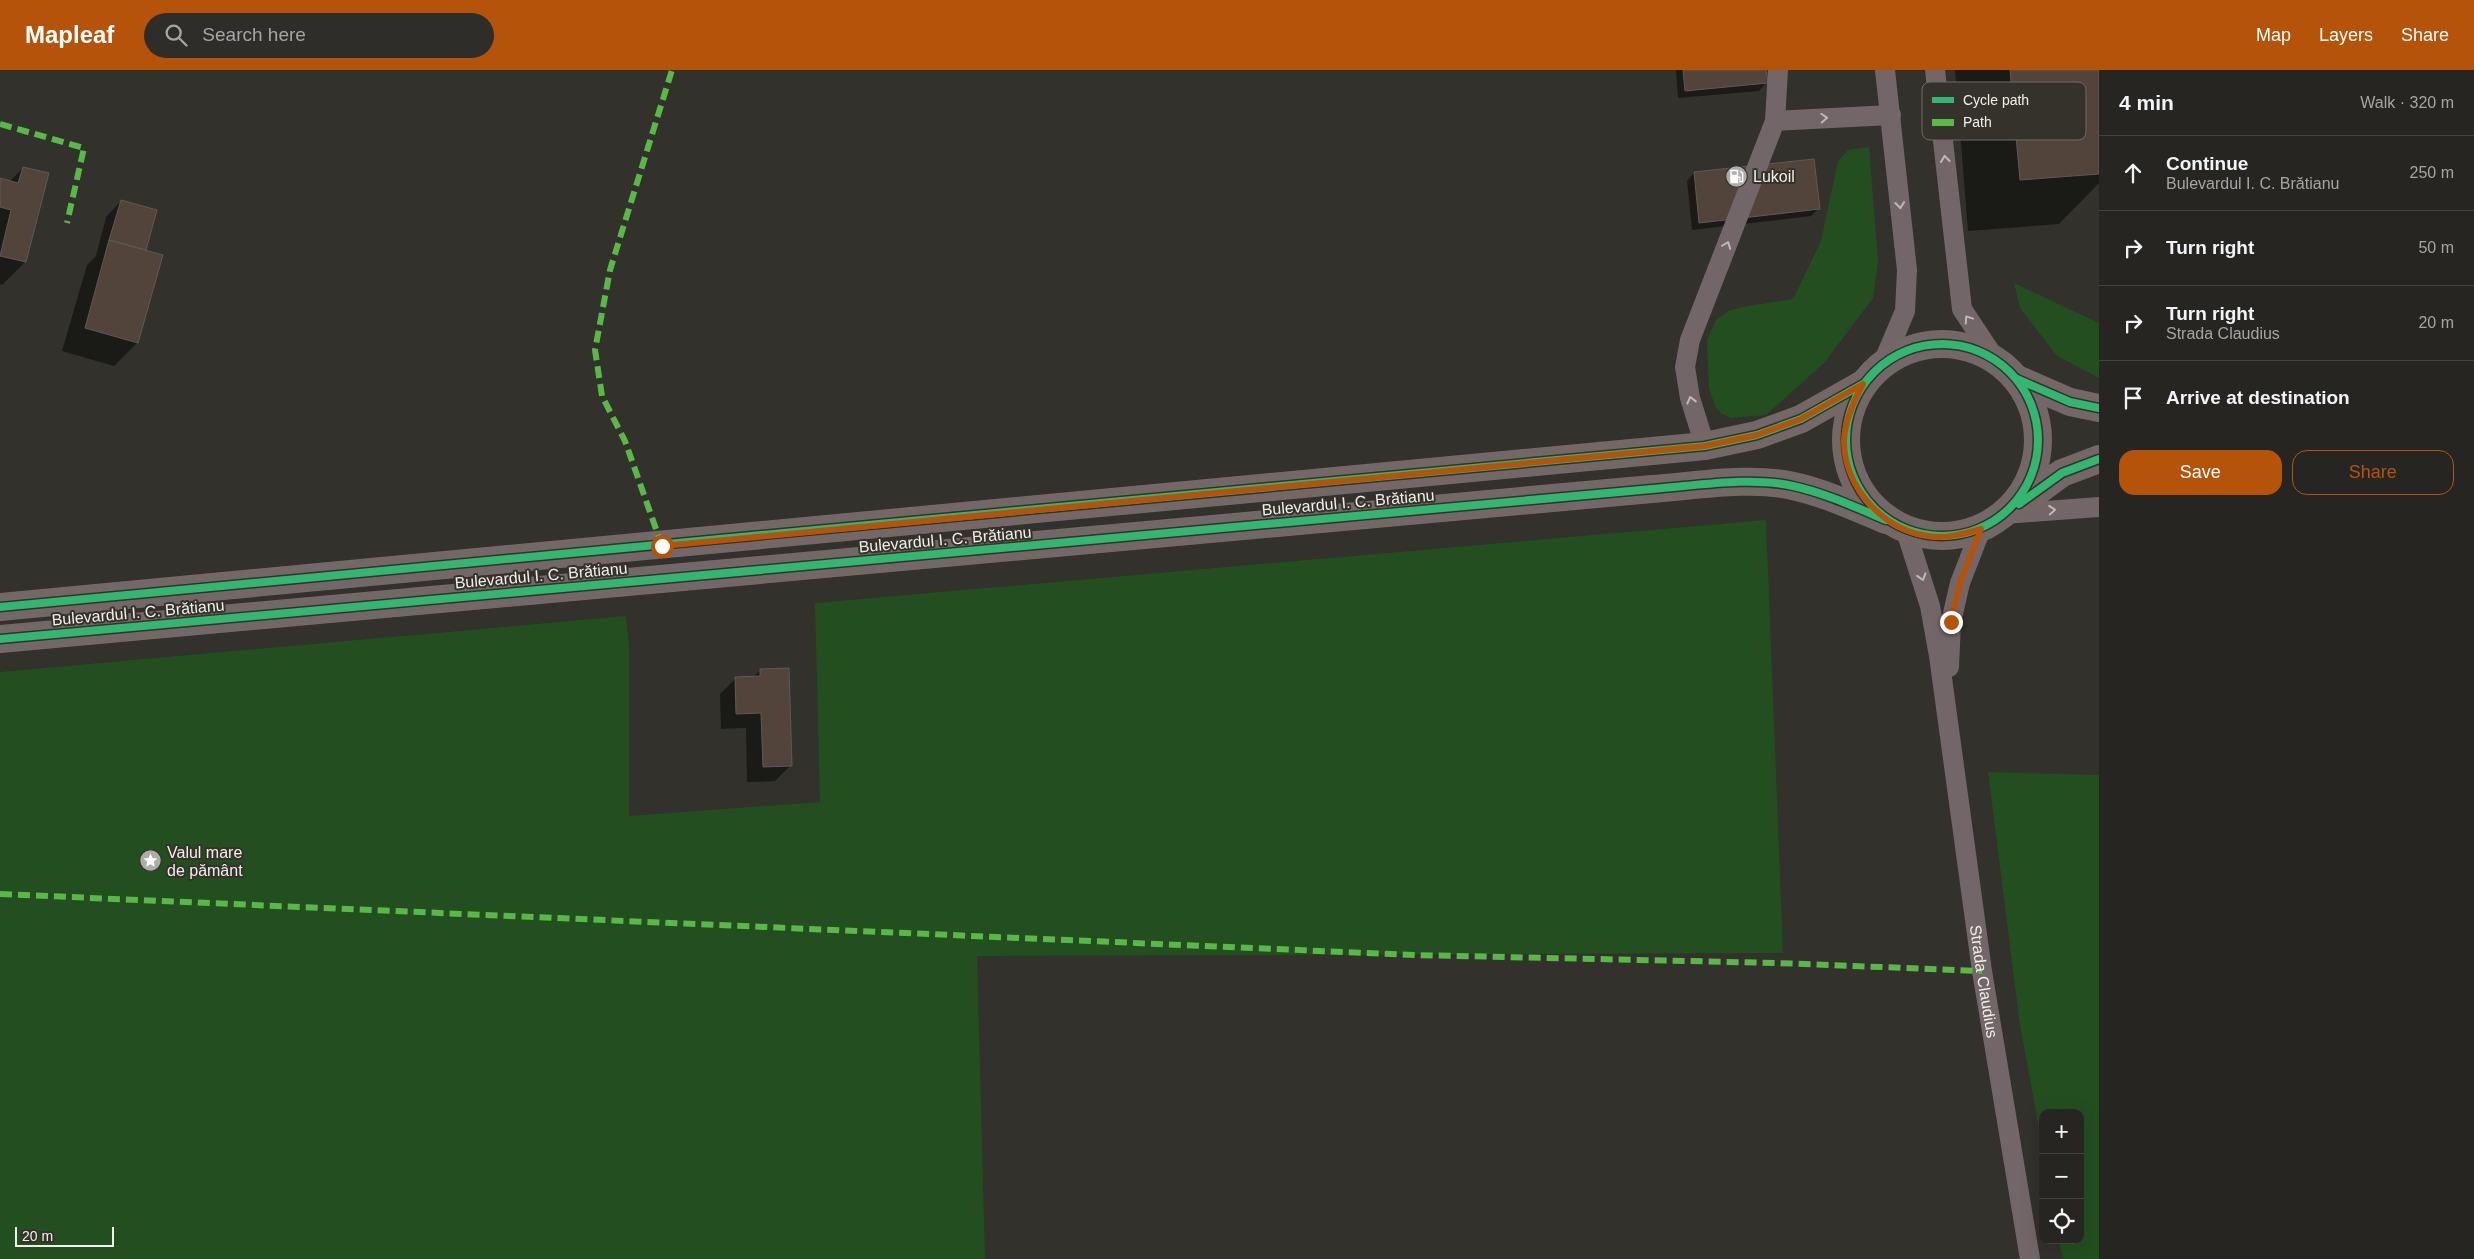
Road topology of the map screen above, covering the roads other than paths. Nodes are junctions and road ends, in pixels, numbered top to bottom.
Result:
1 (1778, 70) edge
2 (1885, 70) edge
3 (1891, 114) junction
4 (1775, 121) junction
5 (1943, 140) edge
6 (1995, 359) junction
7 (1883, 363) junction
8 (2017, 379) junction
9 (1863, 384) junction
10 (2099, 408) edge
11 (1705, 446) junction
12 (2099, 459) edge
13 (2099, 507) edge
14 (2005, 514) junction
15 (1896, 525) junction
16 (1981, 529) junction
17 (0, 607) edge
18 (0, 639) edge
19 (1946, 702) junction
20 (2030, 1259) edge

1 - 4 lane
2 - 3 lane
4 -> 3 lane
3 -> 7 lane
11 -> 4 lane
6 -> 5 lane
6 - 7 main road
6 - 8 main road
7 - 9 main road
8 - 10 main road
8 - 14 main road
9 - 11 main road, Bulevardul I. C. Brătianu
9 - 15 main road
11 - 17 main road, Bulevardul I. C. Brătianu
12 - 14 main road
14 -> 13 lane
14 - 16 main road, Bulevardul I. C. Brătianu
15 - 16 main road, Bulevardul I. C. Brătianu
15 - 18 main road, Bulevardul I. C. Brătianu
15 -> 19 lane, Strada Claudius
16 - 19 lane, Strada Claudius
19 - 20 lane, Strada Claudius

